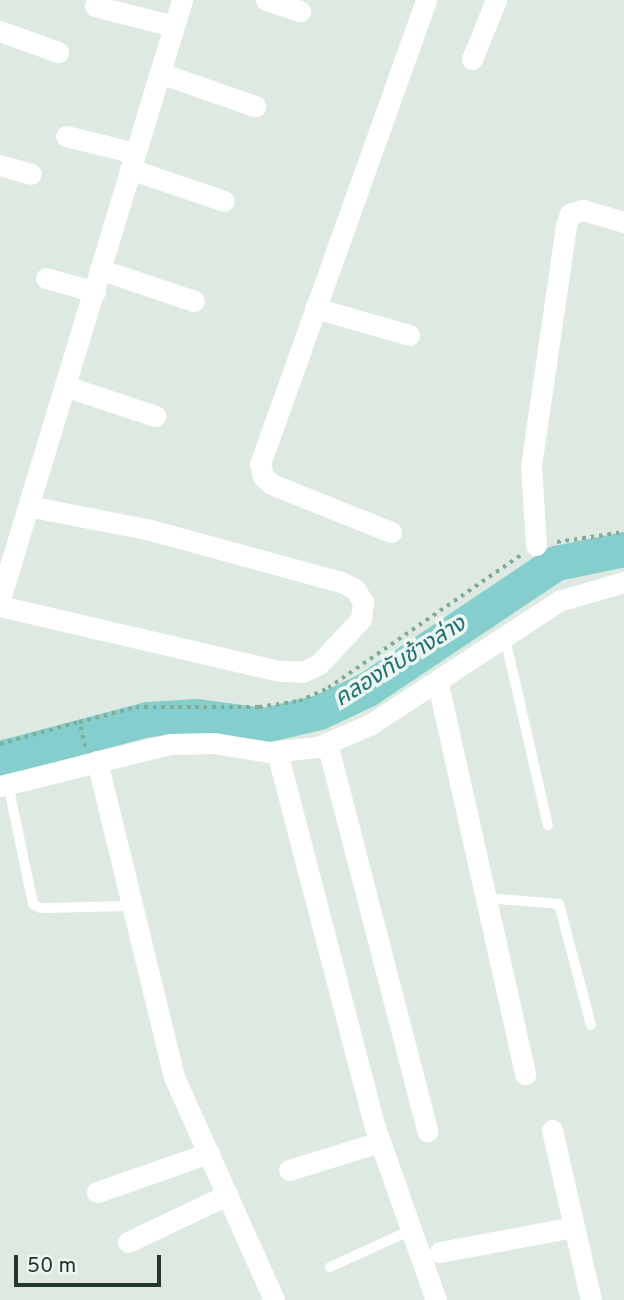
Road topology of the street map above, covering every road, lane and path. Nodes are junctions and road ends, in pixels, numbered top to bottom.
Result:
1 (182, 0) edge
2 (266, 0) edge
3 (426, 0) edge
4 (496, 0) edge
5 (95, 6) dead end
6 (299, 11) dead end
7 (174, 26) junction
8 (0, 31) edge
9 (58, 52) dead end
10 (472, 58) dead end
11 (160, 73) junction
12 (255, 106) dead end
13 (66, 136) dead end
14 (133, 161) junction
15 (0, 165) edge
16 (31, 174) dead end
17 (224, 201) dead end
18 (624, 222) edge
19 (102, 270) junction
20 (46, 278) dead end
21 (95, 292) junction
22 (194, 301) dead end
23 (315, 308) junction
24 (409, 335) dead end
25 (65, 386) junction
26 (155, 416) dead end
27 (28, 506) junction
28 (391, 532) dead end
29 (536, 545) dead end
30 (624, 582) edge
31 (0, 599) edge
32 (0, 606) edge
33 (505, 638) junction
34 (438, 684) junction
35 (79, 722) dead end
36 (327, 743) junction
37 (0, 744) edge
38 (278, 752) junction
39 (97, 761) junction
40 (4, 785) edge
41 (548, 825) dead end
42 (486, 898) junction
43 (132, 906) junction
44 (591, 1025) dead end
45 (526, 1074) dead end
46 (552, 1129) dead end
47 (426, 1132) dead end
48 (380, 1142) junction
49 (209, 1153) junction
50 (289, 1170) dead end
51 (97, 1192) dead end
52 (227, 1195) junction
53 (574, 1227) junction
54 (409, 1231) junction
55 (128, 1242) dead end
56 (440, 1252) dead end
57 (330, 1267) dead end
58 (433, 1299) edge
59 (275, 1300) edge
60 (591, 1300) edge

1 - 7 street
2 - 6 street
3 - 23 street
4 - 10 street
5 - 7 street
7 - 11 street
8 - 9 street
11 - 12 street
11 - 14 street
13 - 14 street
14 - 17 street
14 - 19 street
15 - 16 street
18 - 29 street
19 - 21 street
19 - 22 street
20 - 21 street
21 - 25 street
23 - 24 street
23 - 28 street
25 - 26 street
25 - 27 street
27 - 31 street
27 - 32 street
30 - 33 street
33 - 34 street
33 - 41 lane
34 - 36 street
34 - 42 street
35 - 37 path
36 - 38 street
36 - 47 street
38 - 39 street
38 - 48 street
39 - 40 street
39 - 43 street
40 - 43 lane
42 - 44 lane
42 - 45 street
43 - 49 street
46 - 53 street
48 - 50 street
48 - 54 street
49 - 51 street
49 - 52 street
52 - 55 street
52 - 59 street
53 - 56 street
53 - 60 street
54 - 57 lane
54 - 58 street

